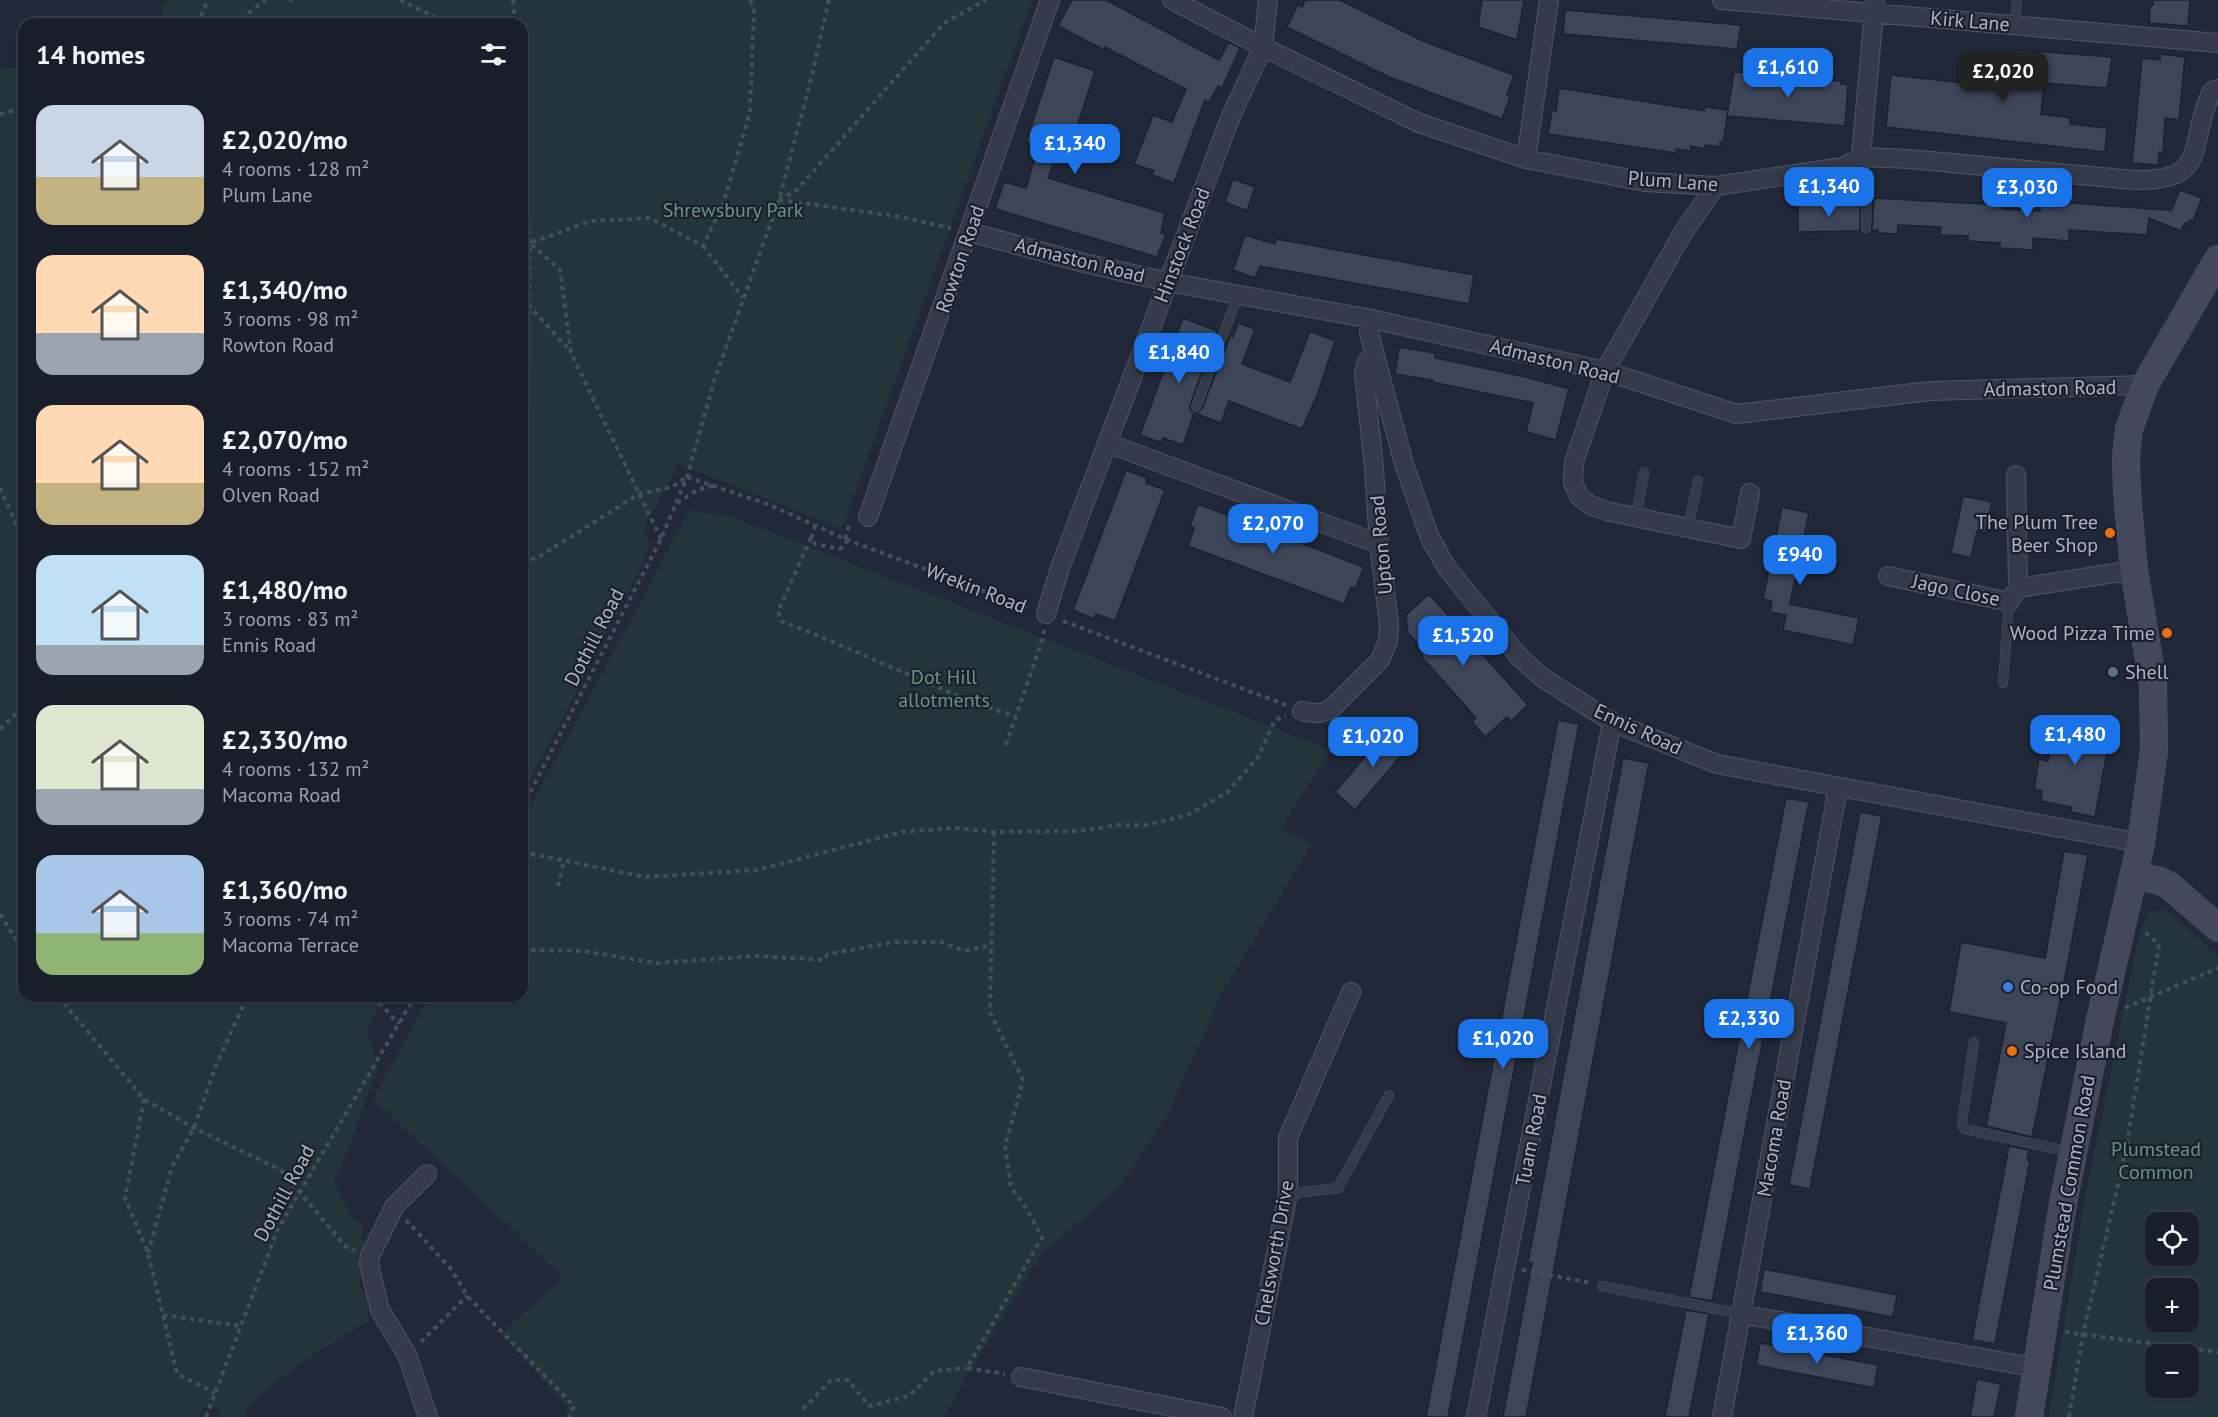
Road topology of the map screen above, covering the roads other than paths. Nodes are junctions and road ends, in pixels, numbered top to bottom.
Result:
1 (1050, 0) edge
2 (1172, 0) edge
3 (1268, 0) edge
4 (1549, 0) edge
5 (1722, 0) edge
6 (2017, 0) edge
7 (1874, 7) edge
8 (2015, 25) junction
9 (2218, 43) edge
10 (1263, 47) junction
11 (2218, 89) edge
12 (1861, 157) junction
13 (1526, 159) junction
14 (1716, 186) junction
15 (1866, 228) dead end
16 (969, 232) junction
17 (2218, 259) edge
18 (1168, 282) junction
19 (1238, 295) junction
20 (1371, 319) junction
21 (1375, 356) junction
22 (1605, 371) junction
23 (2145, 385) junction
24 (1196, 407) dead end
25 (1107, 444) junction
26 (1644, 472) dead end
27 (2016, 475) dead end
28 (1698, 482) dead end
29 (1750, 493) dead end
30 (868, 517) dead end
31 (1636, 517) junction
32 (1688, 528) junction
33 (1379, 544) junction
34 (2134, 570) junction
35 (1887, 576) dead end
36 (2014, 595) junction
37 (1046, 614) road end
38 (2003, 683) dead end
39 (1302, 711) road end
40 (1612, 722) junction
41 (1838, 788) junction
42 (2141, 843) junction
43 (2134, 875) junction
44 (2218, 928) edge
45 (1351, 992) dead end
46 (1974, 1042) dead end
47 (1389, 1095) dead end
48 (2073, 1153) junction
49 (427, 1174) dead end
50 (1288, 1194) junction
51 (1602, 1286) road end
52 (1741, 1314) junction
53 (2037, 1368) junction
54 (1021, 1377) road end
55 (428, 1417) edge
56 (1222, 1417) edge
57 (1243, 1417) edge
58 (1476, 1417) edge
59 (1722, 1417) edge
60 (2029, 1417) edge

1 - 16 street, Rowton Road
2 - 10 street, Plum Lane
3 - 10 street, Hinstock Road
4 - 13 street
5 - 7 street, Kirk Lane
6 - 8 lane
7 - 8 street, Kirk Lane
7 - 12 street
8 - 9 street, Kirk Lane
10 - 13 street, Plum Lane
10 - 18 street, Hinstock Road
11 - 12 street, Plum Lane
12 - 14 street, Plum Lane
12 - 15 lane
13 - 14 street, Plum Lane
14 - 22 street
16 - 18 street, Admaston Road
16 - 30 street, Rowton Road
17 - 23 street, Plumstead Common Road
18 - 19 street, Admaston Road
18 - 25 street, Hinstock Road
19 - 20 street, Admaston Road
19 - 24 lane
20 - 21 street, Ennis Road
20 - 22 street, Admaston Road
21 - 33 street, Upton Road
21 - 40 street, Ennis Road
22 - 23 street, Admaston Road
22 - 31 street
23 - 34 street, Plumstead Common Road
25 - 33 street
25 - 37 street, Hinstock Road
26 - 31 lane
27 - 36 street, Jago Close
28 - 32 lane
29 - 32 street
31 - 32 street
33 - 39 street, Upton Road
34 - 36 street, Jago Close
34 - 42 street, Plumstead Common Road
35 - 36 street, Jago Close
36 - 38 lane
40 - 41 street, Ennis Road
40 - 58 street, Tuam Road
41 - 42 street, Ennis Road
41 - 52 street, Macoma Road
42 - 43 street, Plumstead Common Road
43 - 44 street
43 - 48 street, Plumstead Common Road
45 - 50 street, Chelsworth Drive
46 - 48 lane
47 - 50 lane
48 - 53 street, Plumstead Common Road
49 - 55 street
50 - 57 street, Chelsworth Drive
51 - 52 lane
52 - 53 street
52 - 59 street, Macoma Road
53 - 60 street, Plumstead Common Road
54 - 56 street

